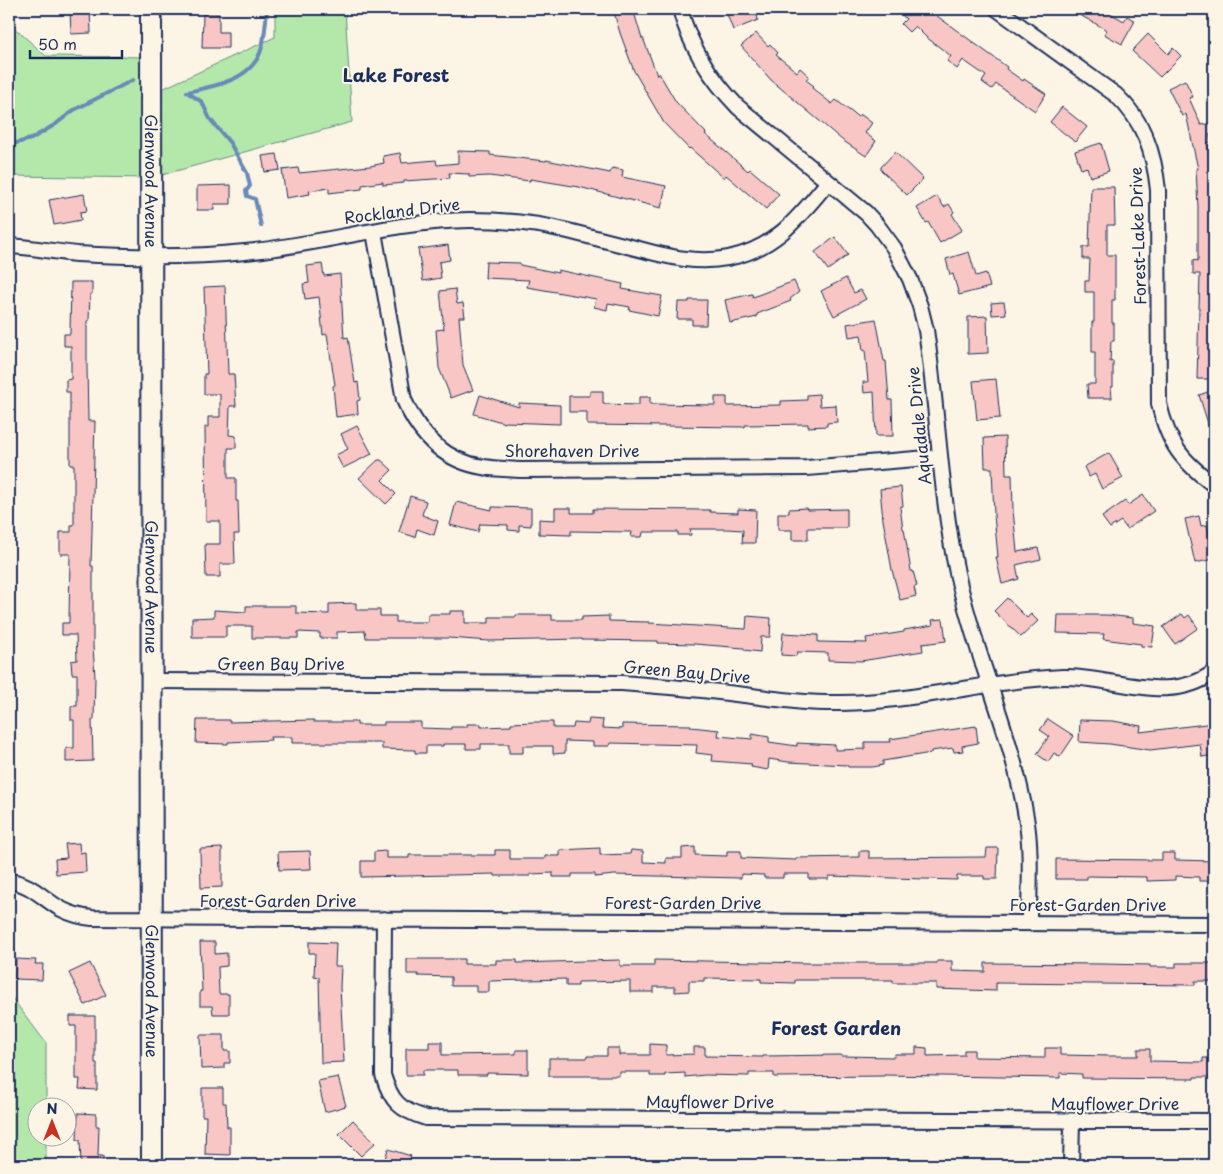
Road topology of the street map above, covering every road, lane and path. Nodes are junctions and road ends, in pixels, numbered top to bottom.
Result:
1 (151, 9) edge
2 (680, 9) edge
3 (997, 9) edge
4 (828, 182) junction
5 (374, 232) junction
6 (9, 246) edge
7 (151, 256) junction
8 (940, 457) junction
9 (1214, 485) edge
10 (1214, 672) edge
11 (151, 681) junction
12 (990, 684) junction
13 (9, 881) edge
14 (151, 918) junction
15 (384, 919) junction
16 (1029, 922) junction
17 (1214, 924) edge
18 (1072, 1121) junction
19 (1214, 1121) edge
20 (152, 1165) edge
21 (1071, 1165) edge

1 - 7 street, Glenwood Avenue
2 - 4 street, Aquadale Drive
3 - 9 street, Forest-Lake Drive
4 - 5 street, Rockland Drive
4 - 8 street, Aquadale Drive
5 - 7 street, Rockland Drive
5 - 8 street, Shorehaven Drive
6 - 7 street, Rockland Drive
7 - 11 street, Glenwood Avenue
8 - 12 street, Aquadale Drive
10 - 12 street, Green Bay Drive
11 - 12 street, Green Bay Drive
11 - 14 street, Glenwood Avenue
12 - 16 street, Aquadale Drive
13 - 14 street, Forest-Garden Drive
14 - 15 street, Forest-Garden Drive
14 - 20 street, Glenwood Avenue
15 - 16 street, Forest-Garden Drive
15 - 18 street, Mayflower Drive
16 - 17 street, Forest-Garden Drive
18 - 19 street, Mayflower Drive
18 - 21 street

